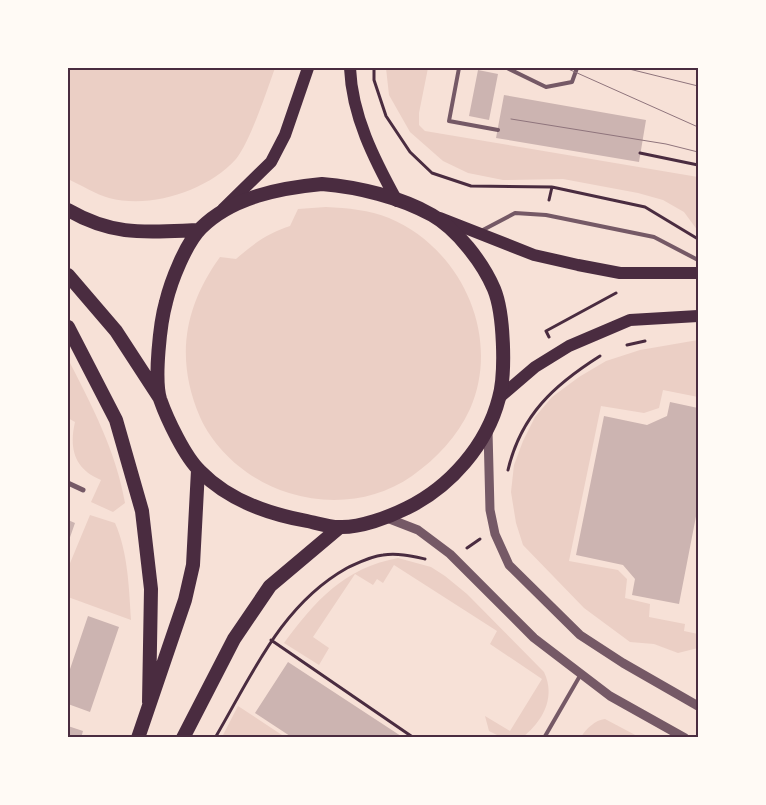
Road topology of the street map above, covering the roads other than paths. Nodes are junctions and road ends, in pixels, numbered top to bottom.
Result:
1 (308, 68) edge
2 (350, 68) edge
3 (459, 68) edge
4 (508, 68) edge
5 (577, 68) edge
6 (498, 130) dead end
7 (397, 201) junction
8 (68, 210) edge
9 (433, 215) junction
10 (214, 218) junction
11 (199, 230) junction
12 (479, 232) junction
13 (698, 260) edge
14 (698, 273) edge
15 (68, 275) edge
16 (698, 316) edge
17 (68, 327) edge
18 (500, 397) junction
19 (160, 398) junction
20 (488, 426) junction
21 (198, 470) junction
22 (68, 483) edge
23 (83, 490) dead end
24 (387, 518) junction
25 (340, 527) junction
26 (581, 674) junction
27 (149, 702) junction
28 (698, 706) edge
29 (138, 738) edge
30 (183, 738) edge
31 (544, 738) edge
32 (685, 738) edge

1 - 10 main road
2 - 7 main road
3 - 6 lane
4 - 5 lane
7 - 9 highway
7 - 10 highway
8 - 11 highway
9 - 12 main road
9 - 18 highway
10 - 11 highway
11 - 19 highway
12 - 13 lane
12 - 14 main road
15 - 19 highway
16 - 18 main road
17 - 27 highway
18 - 20 highway
19 - 21 highway
20 - 24 highway
20 - 28 street
21 - 25 highway
21 - 27 highway
22 - 23 street
24 - 25 highway
24 - 26 street
25 - 30 highway
26 - 31 lane
26 - 32 street
27 - 29 highway

